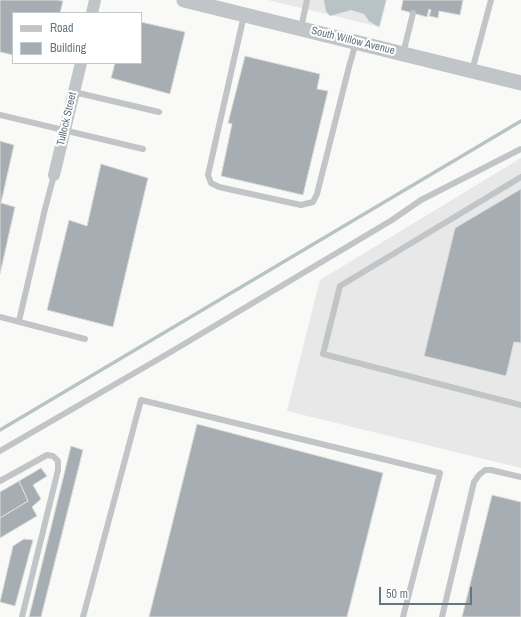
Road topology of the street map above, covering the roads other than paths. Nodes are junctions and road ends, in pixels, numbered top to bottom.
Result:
1 (96, 0) edge
2 (184, 0) edge
3 (307, 0) edge
4 (490, 0) edge
5 (92, 12) edge
6 (414, 13) dead end
7 (244, 15) junction
8 (301, 28) junction
9 (356, 42) junction
10 (403, 54) junction
11 (81, 64) edge
12 (472, 71) junction
13 (521, 83) edge
14 (74, 92) junction
15 (159, 112) dead end
16 (0, 115) edge
17 (64, 132) junction
18 (521, 149) edge
19 (143, 150) dead end
20 (54, 174) joint
21 (521, 177) edge
22 (0, 317) edge
23 (19, 321) junction
24 (85, 339) dead end
25 (521, 405) edge
26 (0, 451) edge
27 (521, 477) edge
28 (0, 481) edge
29 (22, 617) edge
30 (83, 617) edge
31 (403, 617) edge
32 (442, 617) edge

1 - 5 street
2 - 7 street, South Willow Avenue
3 - 8 lane
4 - 12 lane
6 - 10 lane
7 - 8 street, South Willow Avenue
7 - 9 lane
8 - 9 street, South Willow Avenue
9 - 10 street, South Willow Avenue
10 - 12 street, South Willow Avenue
11 - 14 street, Tullock Street
12 - 13 street, South Willow Avenue
14 - 15 lane
14 - 17 street, Tullock Street
16 - 17 lane
17 - 19 lane
17 - 20 street, Tullock Street
18 - 26 lane
20 - 23 lane
21 - 25 lane
22 - 23 lane
23 - 24 lane
27 - 32 lane
28 - 29 lane
30 - 31 lane

